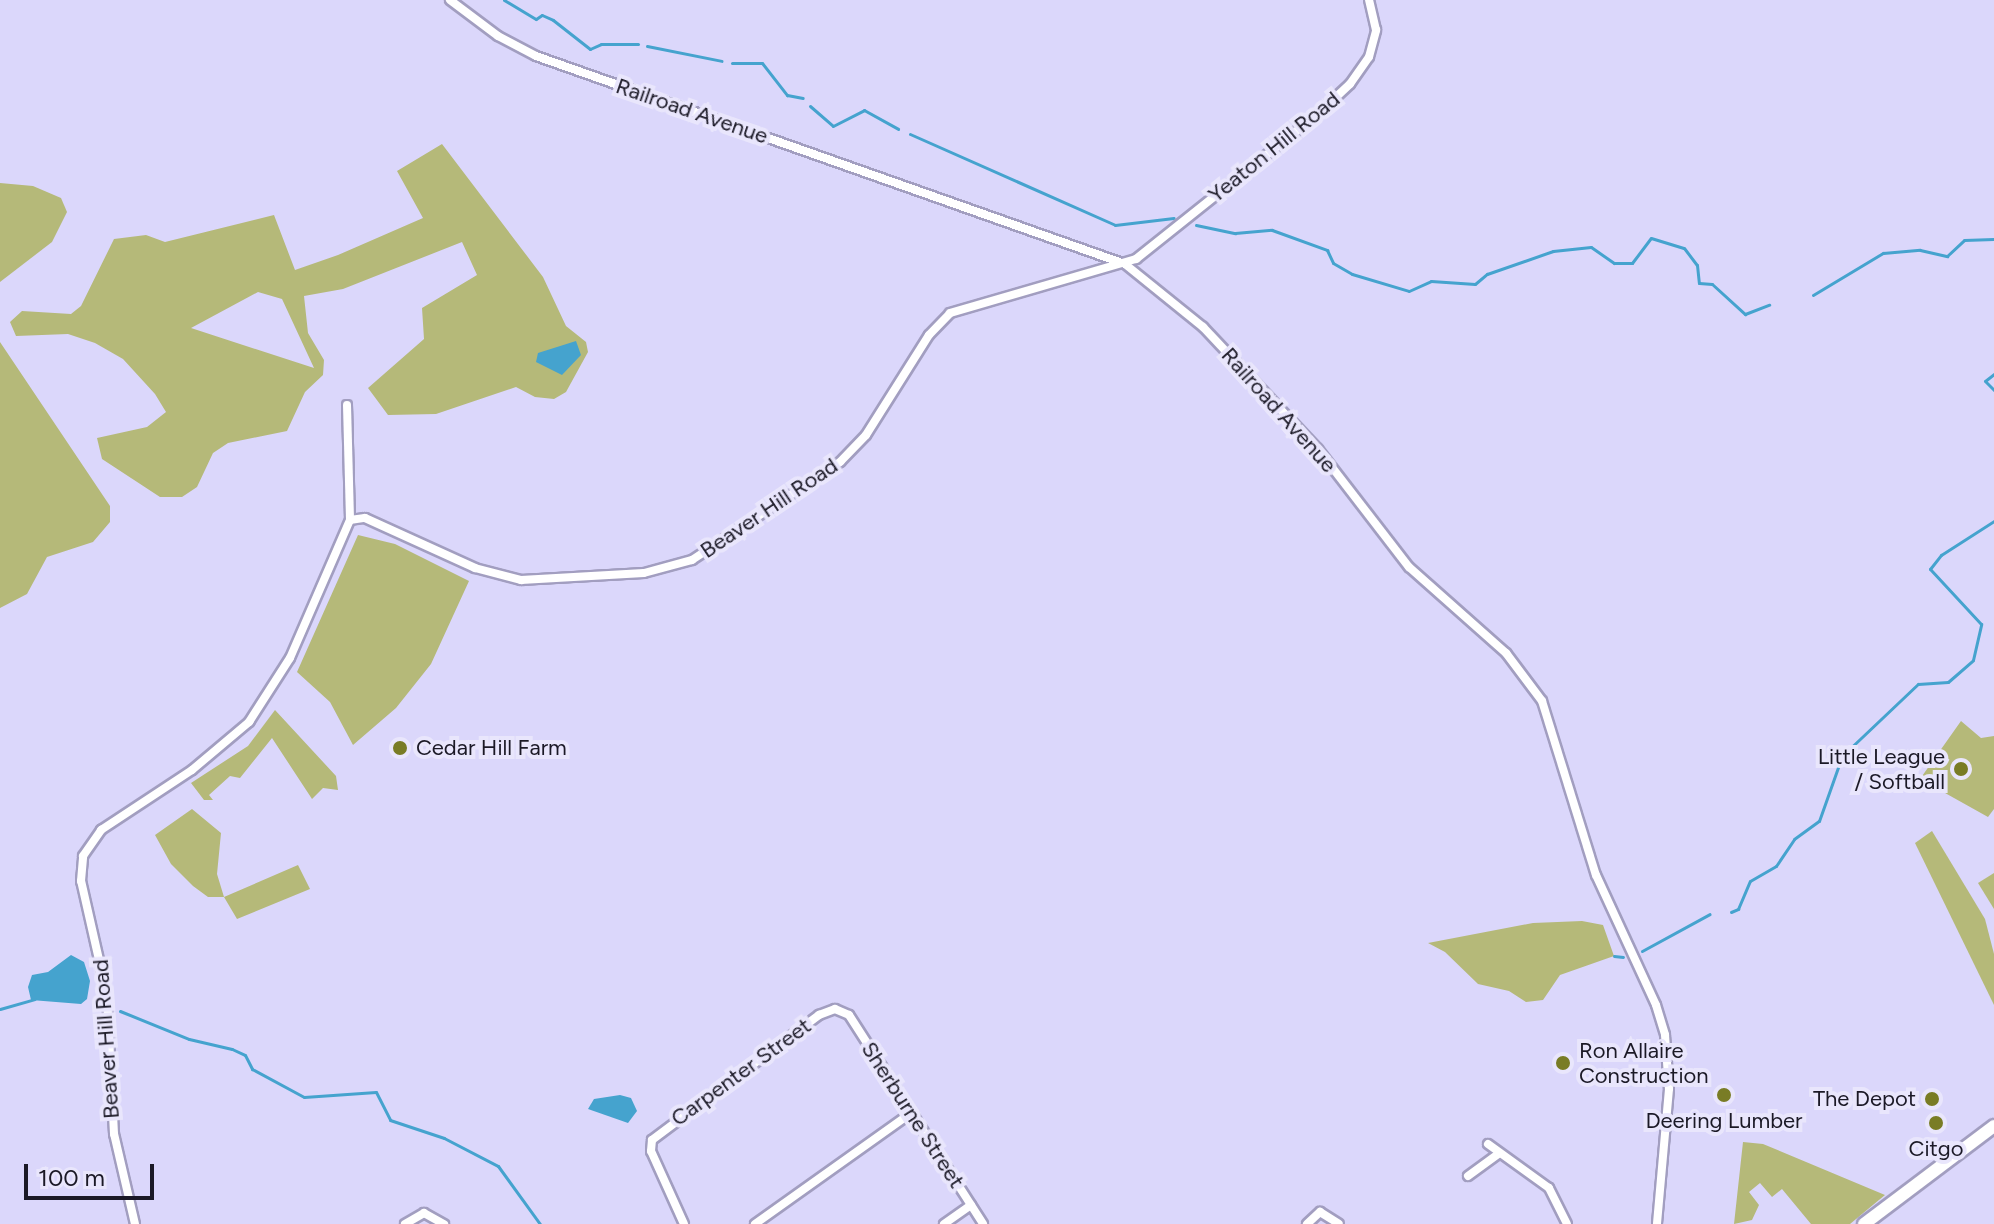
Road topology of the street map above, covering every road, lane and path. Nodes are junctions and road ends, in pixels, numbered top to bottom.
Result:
1 (450, 0) edge
2 (1369, 0) edge
3 (1125, 264) junction
4 (347, 405) dead end
5 (350, 520) junction
6 (839, 1010) joint
7 (911, 1113) junction
8 (1994, 1126) edge
9 (1488, 1144) dead end
10 (1500, 1153) junction
11 (1468, 1176) dead end
12 (971, 1205) junction
13 (758, 1223) edge
14 (135, 1224) edge
15 (405, 1224) edge
16 (444, 1224) edge
17 (684, 1224) edge
18 (944, 1224) edge
19 (983, 1224) edge
20 (1307, 1224) edge
21 (1339, 1224) edge
22 (1567, 1224) edge
23 (1657, 1224) edge
24 (1864, 1224) edge

1 - 3 street, Railroad Avenue
2 - 3 street, Yeaton Hill Road
3 - 5 street, Beaver Hill Road
3 - 23 street, Railroad Avenue
4 - 5 street
5 - 14 street, Beaver Hill Road
6 - 7 street, Sherburne Street
6 - 17 street, Carpenter Street
7 - 12 street, Sherburne Street
7 - 13 street
8 - 24 main road
9 - 10 street
10 - 11 street
10 - 22 street
12 - 18 street
12 - 19 street, Sherburne Street
15 - 16 street
20 - 21 street

